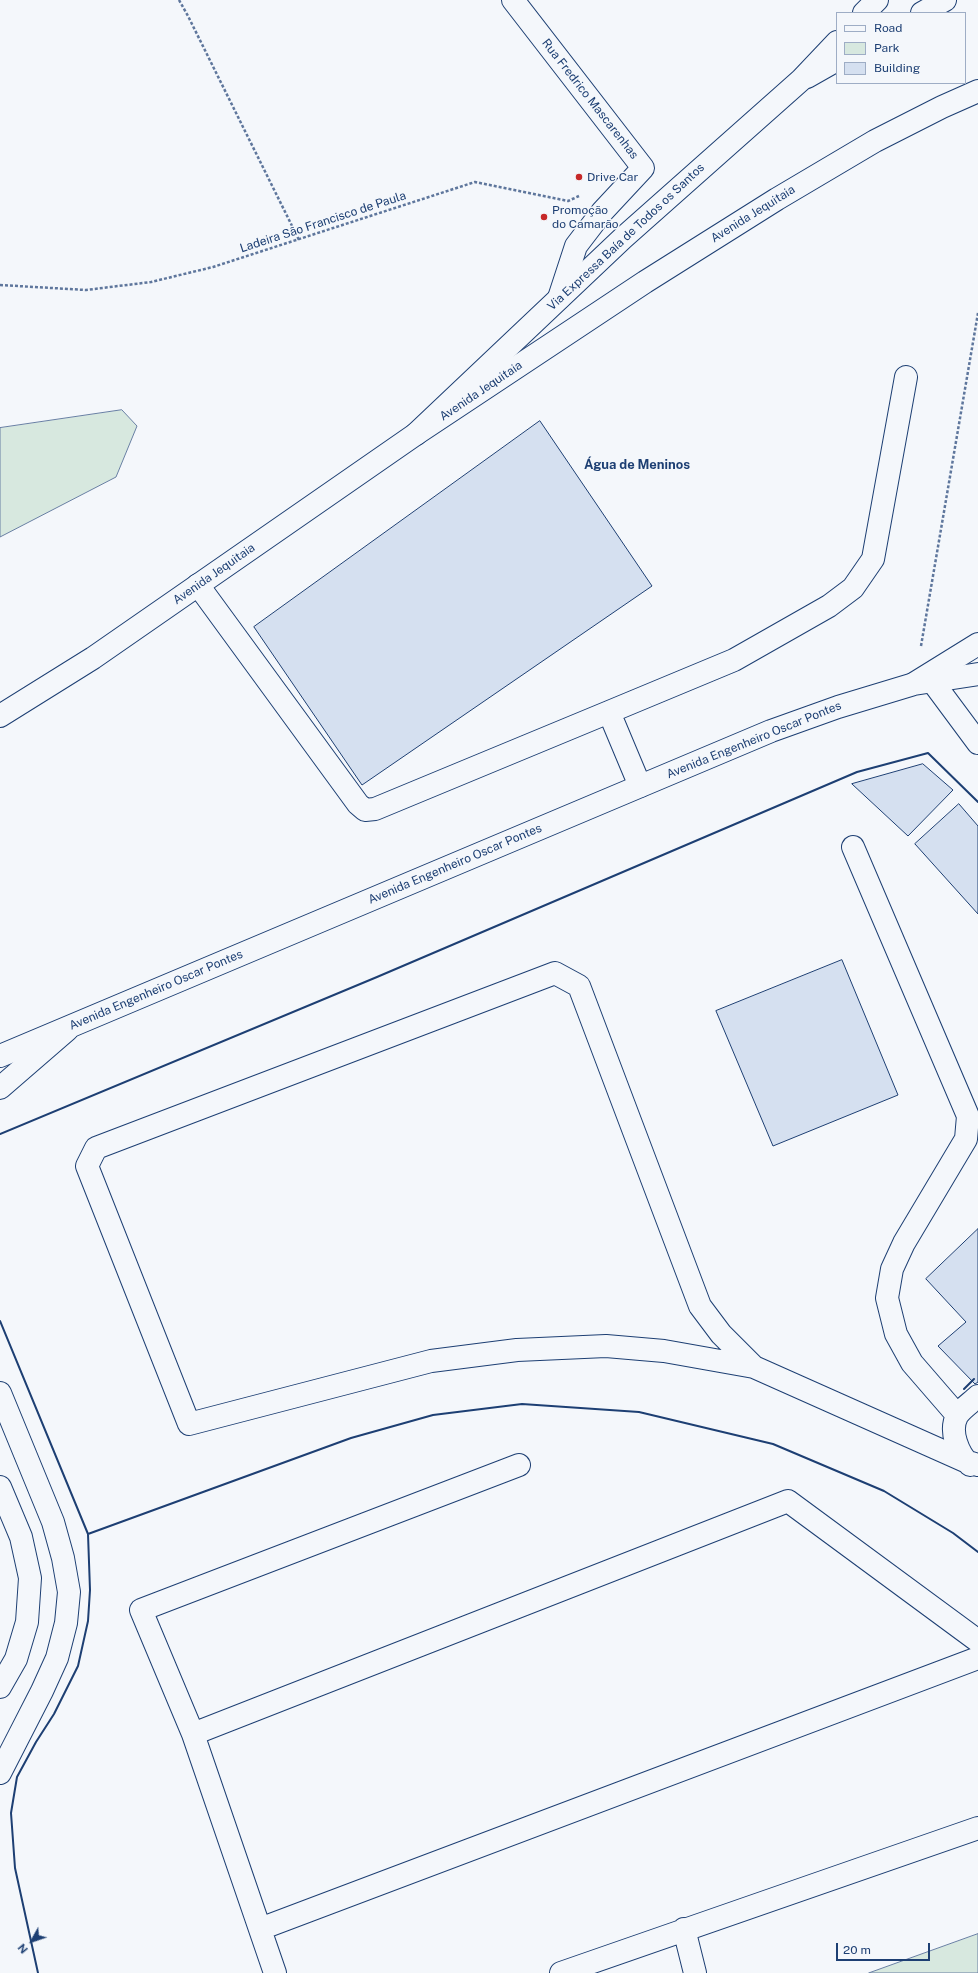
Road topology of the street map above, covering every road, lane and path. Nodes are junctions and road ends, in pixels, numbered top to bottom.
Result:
1 (178, 0) edge
2 (512, 0) edge
3 (877, 0) edge
4 (945, 0) edge
5 (865, 12) edge
6 (924, 12) edge
7 (836, 43) edge
8 (836, 61) edge
9 (801, 80) junction
10 (978, 91) edge
11 (582, 195) dead end
12 (299, 240) junction
13 (0, 285) edge
14 (558, 298) junction
15 (978, 313) edge
16 (906, 377) dead end
17 (416, 434) junction
18 (198, 585) junction
19 (978, 644) edge
20 (978, 674) edge
21 (923, 682) junction
22 (609, 712) junction
23 (0, 716) edge
24 (978, 743) edge
25 (640, 786) junction
26 (853, 847) dead end
27 (71, 1026) junction
28 (0, 1056) edge
29 (0, 1088) edge
30 (754, 1367) junction
31 (0, 1393) edge
32 (978, 1396) edge
33 (957, 1415) junction
34 (519, 1464) dead end
35 (974, 1466) edge
36 (0, 1487) edge
37 (978, 1641) edge
38 (978, 1658) edge
39 (0, 1687) edge
40 (193, 1734) junction
41 (0, 1773) edge
42 (978, 1828) edge
43 (260, 1929) junction
44 (684, 1929) junction
45 (275, 1973) edge
46 (561, 1973) edge
47 (694, 1973) edge

1 - 12 path
2 - 14 main road, Rua Fredrico Mascarenhas
3 - 5 main road
4 - 6 main road
7 - 9 main road, Via Expressa Baía de Todos os Santos
8 - 9 main road
9 - 14 main road, Via Expressa Baía de Todos os Santos
10 - 17 main road, Avenida Jequitaia
11 - 12 path, Ladeira São Francisco de Paula
12 - 13 path, Ladeira São Francisco de Paula
14 - 17 main road, Via Expressa Baía de Todos os Santos
15 - 21 path
16 - 22 main road
17 - 18 main road, Avenida Jequitaia
18 - 22 main road
18 - 23 main road, Avenida Jequitaia
19 - 21 main road, Avenida Engenheiro Oscar Pontes
20 - 21 main road, Avenida Engenheiro Oscar Pontes
21 - 24 main road
21 - 25 main road, Avenida Engenheiro Oscar Pontes
22 - 25 main road
25 - 27 main road, Avenida Engenheiro Oscar Pontes
26 - 33 main road
27 - 28 main road, Avenida Engenheiro Oscar Pontes
27 - 29 main road
30 - 30 main road
30 - 35 main road
31 - 41 main road
32 - 33 main road
33 - 35 main road
34 - 40 main road
36 - 39 main road
37 - 40 main road
38 - 43 main road
40 - 43 main road
42 - 44 main road
43 - 45 main road
44 - 46 main road
44 - 47 main road

